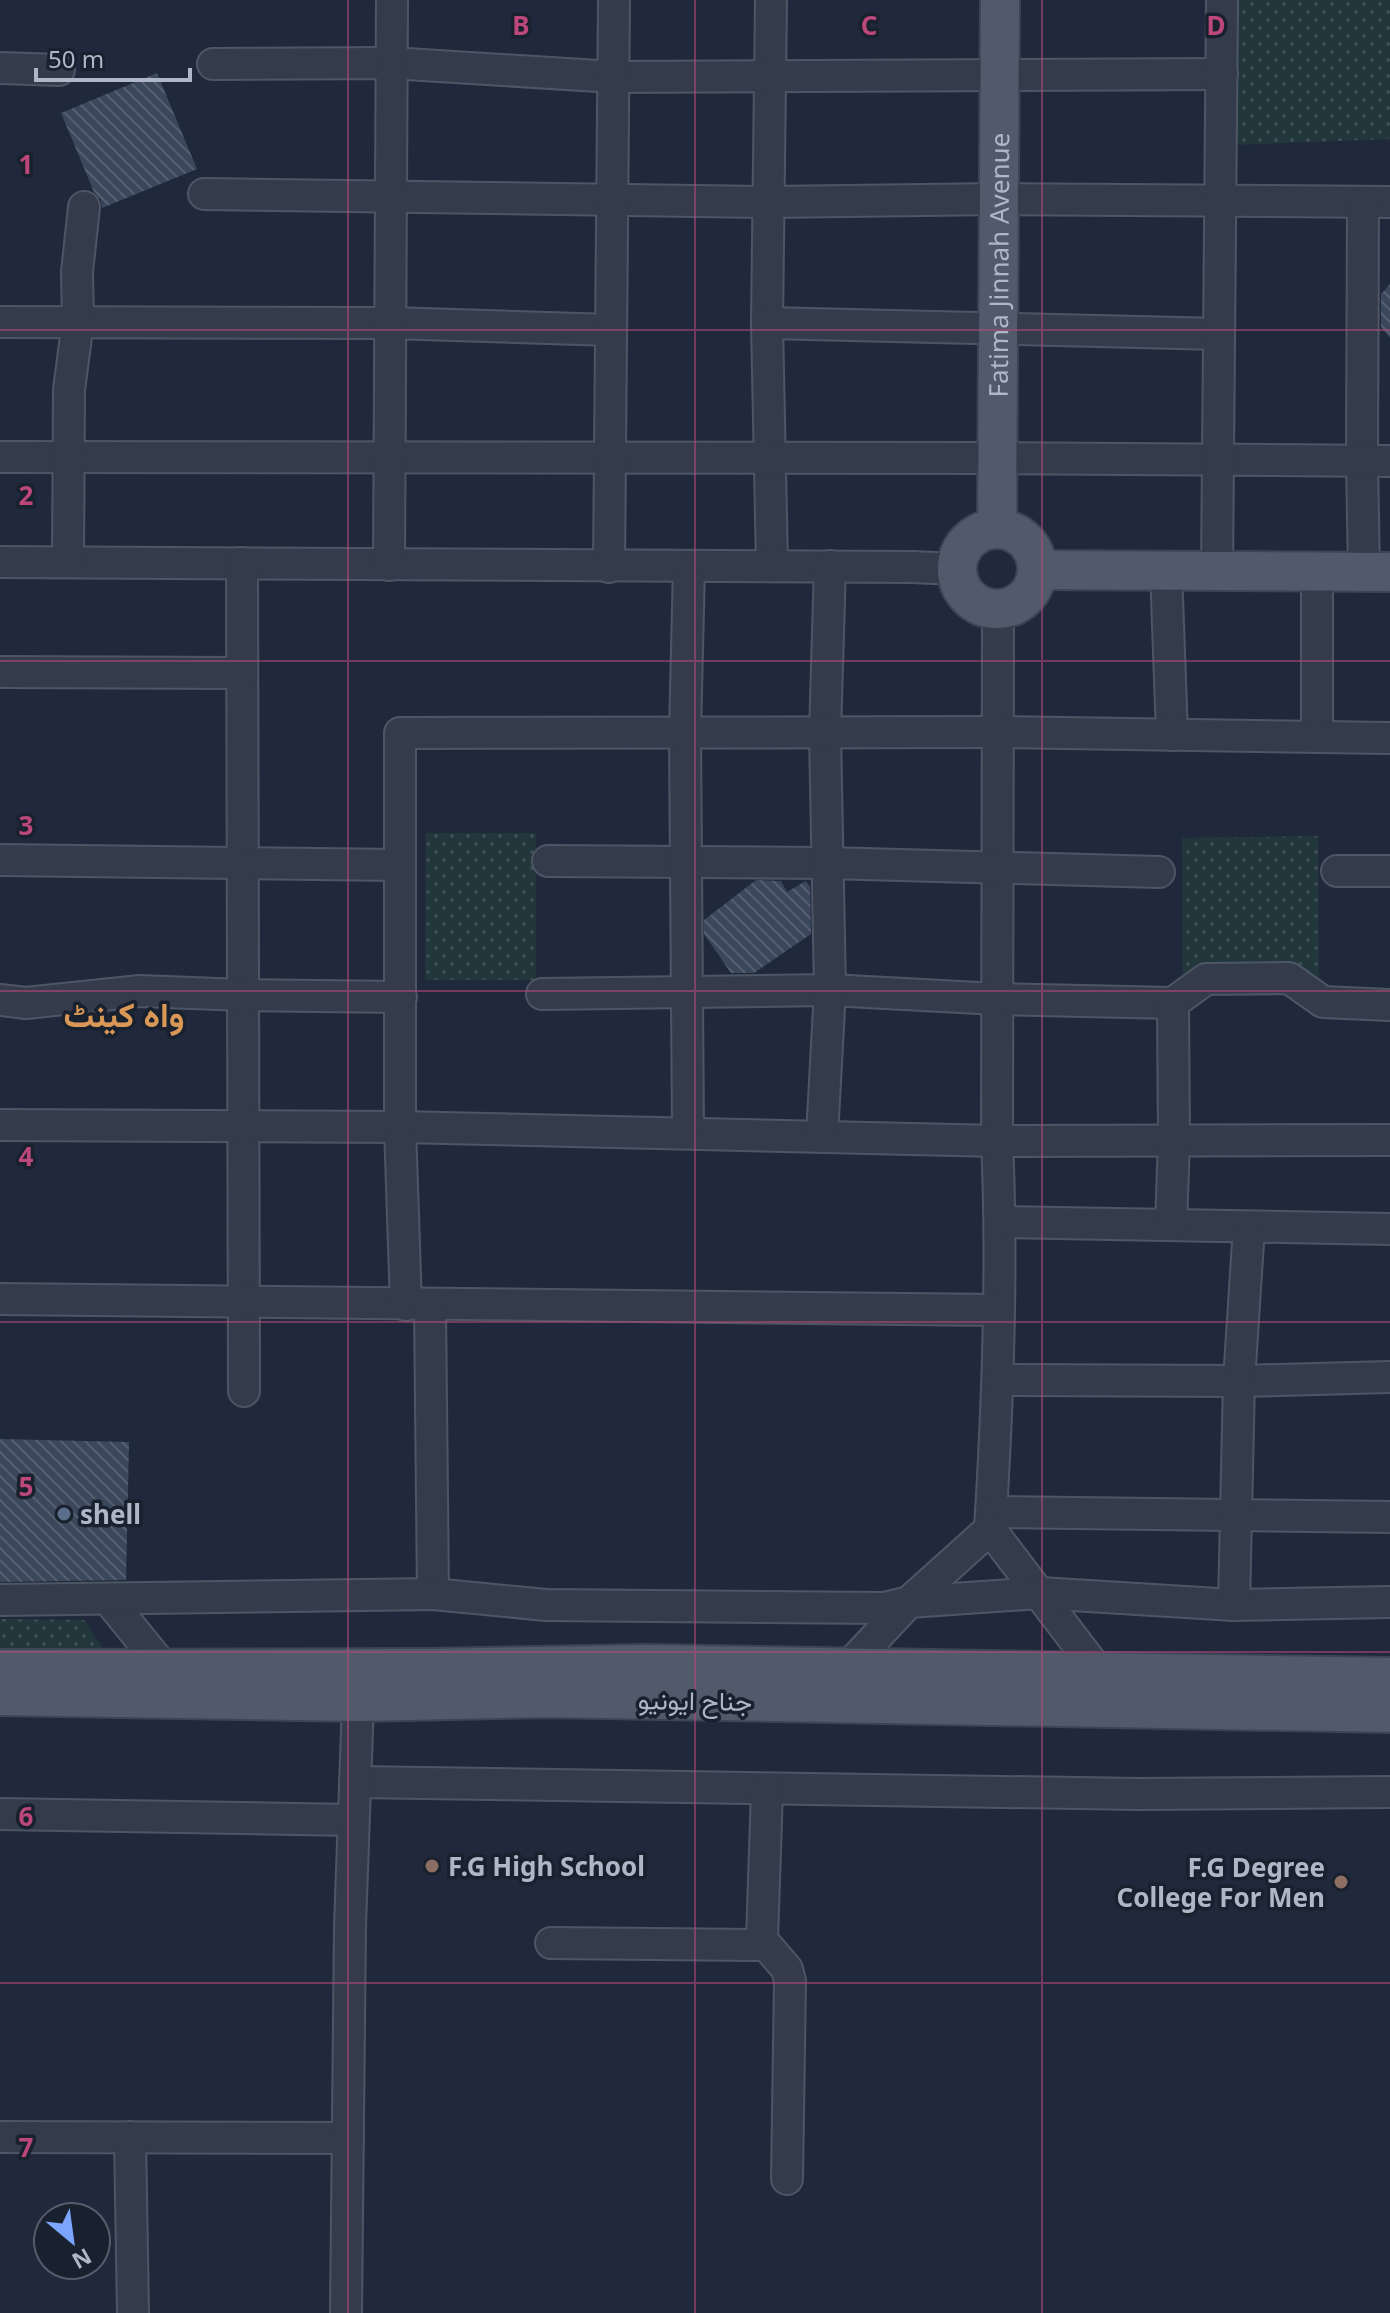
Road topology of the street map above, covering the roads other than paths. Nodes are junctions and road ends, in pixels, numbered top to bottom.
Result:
1 (392, 0) edge
2 (614, 0) edge
3 (771, 0) edge
4 (1000, 0) edge
5 (1222, 0) edge
6 (391, 63) junction
7 (213, 64) dead end
8 (0, 68) edge
9 (59, 70) dead end
10 (999, 74) junction
11 (1222, 74) junction
12 (770, 76) junction
13 (614, 77) junction
14 (204, 194) dead end
15 (391, 197) junction
16 (613, 199) junction
17 (999, 199) junction
18 (1220, 201) junction
19 (769, 202) junction
20 (1377, 202) edge
21 (84, 207) dead end
22 (78, 321) junction
23 (0, 322) edge
24 (390, 323) junction
25 (767, 323) junction
26 (998, 328) junction
27 (611, 330) junction
28 (1219, 334) junction
29 (0, 457) edge
30 (67, 457) junction
31 (610, 457) junction
32 (389, 458) junction
33 (770, 458) junction
34 (997, 458) junction
35 (1219, 460) junction
36 (1376, 461) edge
37 (997, 529) junction
38 (0, 562) edge
39 (68, 562) junction
40 (242, 563) junction
41 (389, 565) junction
42 (772, 566) junction
43 (830, 566) junction
44 (609, 567) junction
45 (689, 567) junction
46 (956, 569) junction
47 (1037, 570) junction
48 (1166, 570) junction
49 (1217, 571) junction
50 (1317, 571) junction
51 (1377, 572) edge
52 (998, 609) junction
53 (0, 672) edge
54 (242, 673) junction
55 (998, 732) junction
56 (685, 733) junction
57 (825, 733) junction
58 (1172, 735) junction
59 (1317, 737) junction
60 (1390, 738) edge
61 (0, 860) edge
62 (244, 861) junction
63 (548, 861) dead end
64 (828, 863) junction
65 (686, 864) junction
66 (399, 865) junction
67 (998, 868) junction
68 (1337, 871) dead end
69 (1390, 871) edge
70 (1159, 872) dead end
71 (830, 990) junction
72 (687, 993) junction
73 (542, 994) dead end
74 (244, 995) junction
75 (401, 997) junction
76 (997, 999) junction
77 (0, 1000) edge
78 (1173, 1003) junction
79 (1390, 1005) edge
80 (0, 1125) edge
81 (400, 1127) junction
82 (245, 1128) junction
83 (688, 1133) junction
84 (822, 1136) junction
85 (1174, 1140) junction
86 (1390, 1140) edge
87 (997, 1141) junction
88 (1001, 1222) junction
89 (1171, 1225) junction
90 (1249, 1227) junction
91 (1390, 1229) edge
92 (0, 1299) edge
93 (244, 1304) junction
94 (418, 1305) junction
95 (999, 1310) junction
96 (1390, 1377) edge
97 (998, 1380) junction
98 (1239, 1381) junction
99 (244, 1391) dead end
100 (1238, 1515) junction
101 (1390, 1517) edge
102 (990, 1521) junction
103 (1040, 1593) junction
104 (433, 1594) junction
105 (108, 1599) junction
106 (0, 1600) edge
107 (909, 1602) junction
108 (1234, 1605) junction
109 (1388, 1606) edge
110 (164, 1668) junction
111 (0, 1669) edge
112 (846, 1669) junction
113 (1098, 1671) junction
114 (1390, 1677) edge
115 (0, 1696) edge
116 (358, 1702) junction
117 (1390, 1713) edge
118 (355, 1782) junction
119 (767, 1790) junction
120 (1390, 1792) edge
121 (0, 1814) edge
122 (353, 1820) junction
123 (762, 1940) junction
124 (551, 1943) dead end
125 (0, 2137) edge
126 (130, 2137) junction
127 (348, 2138) junction
128 (787, 2179) dead end
129 (133, 2313) edge
130 (346, 2313) edge

1 - 6 street
2 - 13 street
3 - 12 street
4 - 10 main road, Fatima Jinnah Avenue
5 - 11 street
6 - 7 street
6 - 13 street
6 - 15 street
8 - 9 street
10 - 11 street
10 - 12 street
10 - 17 main road, Fatima Jinnah Avenue
11 - 18 street
12 - 13 street
12 - 19 street
13 - 16 street
14 - 15 street
15 - 16 street
15 - 24 street
16 - 19 street
16 - 27 street
17 - 18 street
17 - 19 street
17 - 26 main road, Fatima Jinnah Avenue
18 - 20 street
18 - 28 street
19 - 25 street
20 - 36 street
21 - 22 street
22 - 23 street
22 - 24 street
22 - 30 street
24 - 27 street
24 - 32 street
25 - 26 street
25 - 33 street
26 - 28 street
26 - 34 main road, Fatima Jinnah Avenue
27 - 31 street
28 - 35 street
29 - 30 street
30 - 32 street
30 - 39 street
31 - 32 street
31 - 33 street
31 - 44 street
32 - 41 street
33 - 34 street
33 - 42 street
34 - 35 street
34 - 37 main road, Fatima Jinnah Avenue
35 - 36 street
35 - 49 street
36 - 51 street
37 - 46 main road
37 - 47 main road
38 - 39 street
39 - 40 street
40 - 41 street
40 - 54 street
41 - 44 street
42 - 43 street
42 - 45 street
43 - 46 street
43 - 57 street
44 - 45 street
45 - 56 street
46 - 52 main road
47 - 48 main road
47 - 52 main road
48 - 49 main road
48 - 58 street
49 - 50 main road
50 - 51 main road
50 - 59 street
52 - 55 street
53 - 54 street
54 - 62 street
55 - 57 street
55 - 58 street
55 - 67 street
56 - 57 street
56 - 65 street
56 - 66 street
57 - 64 street
58 - 59 street
59 - 60 street
61 - 62 street
62 - 66 street
62 - 74 street
63 - 65 street
64 - 65 street
64 - 67 street
64 - 71 street
65 - 72 street
66 - 75 street
67 - 70 street
67 - 76 street
68 - 69 street
71 - 72 street
71 - 76 street
71 - 84 street
72 - 73 street
72 - 83 street
74 - 75 street
74 - 77 street
74 - 82 street
75 - 81 street
76 - 78 street
76 - 87 street
78 - 79 street
78 - 85 street
80 - 82 street
81 - 82 street
81 - 83 street
81 - 94 street
82 - 93 street
83 - 84 street
84 - 87 street
85 - 86 street
85 - 87 street
85 - 89 street
87 - 88 street
88 - 89 street
88 - 95 street
89 - 90 street
90 - 91 street
90 - 98 street
92 - 93 street
93 - 94 street
93 - 99 street
94 - 95 street
94 - 104 street
95 - 97 street
96 - 98 street
97 - 98 street
97 - 102 street
98 - 100 street
100 - 101 street
100 - 102 street
100 - 108 street
102 - 103 street
102 - 107 street
103 - 107 street
103 - 108 street
103 - 113 street
104 - 105 street
104 - 107 street
105 - 106 street
105 - 110 street
107 - 112 street
108 - 109 street
110 - 111 main road, جناح ایونیو
110 - 112 main road, جناح ایونیو
112 - 113 main road, جناح ایونیو
113 - 114 main road, جناح ایونیو
115 - 116 main road, جناح ایونیو
116 - 117 main road, جناح ایونیو
116 - 118 street
118 - 119 street
118 - 122 street
119 - 120 street
119 - 123 street
121 - 122 street
122 - 127 street
123 - 124 street
123 - 128 street
125 - 126 street
126 - 127 street
126 - 129 street
127 - 130 street

